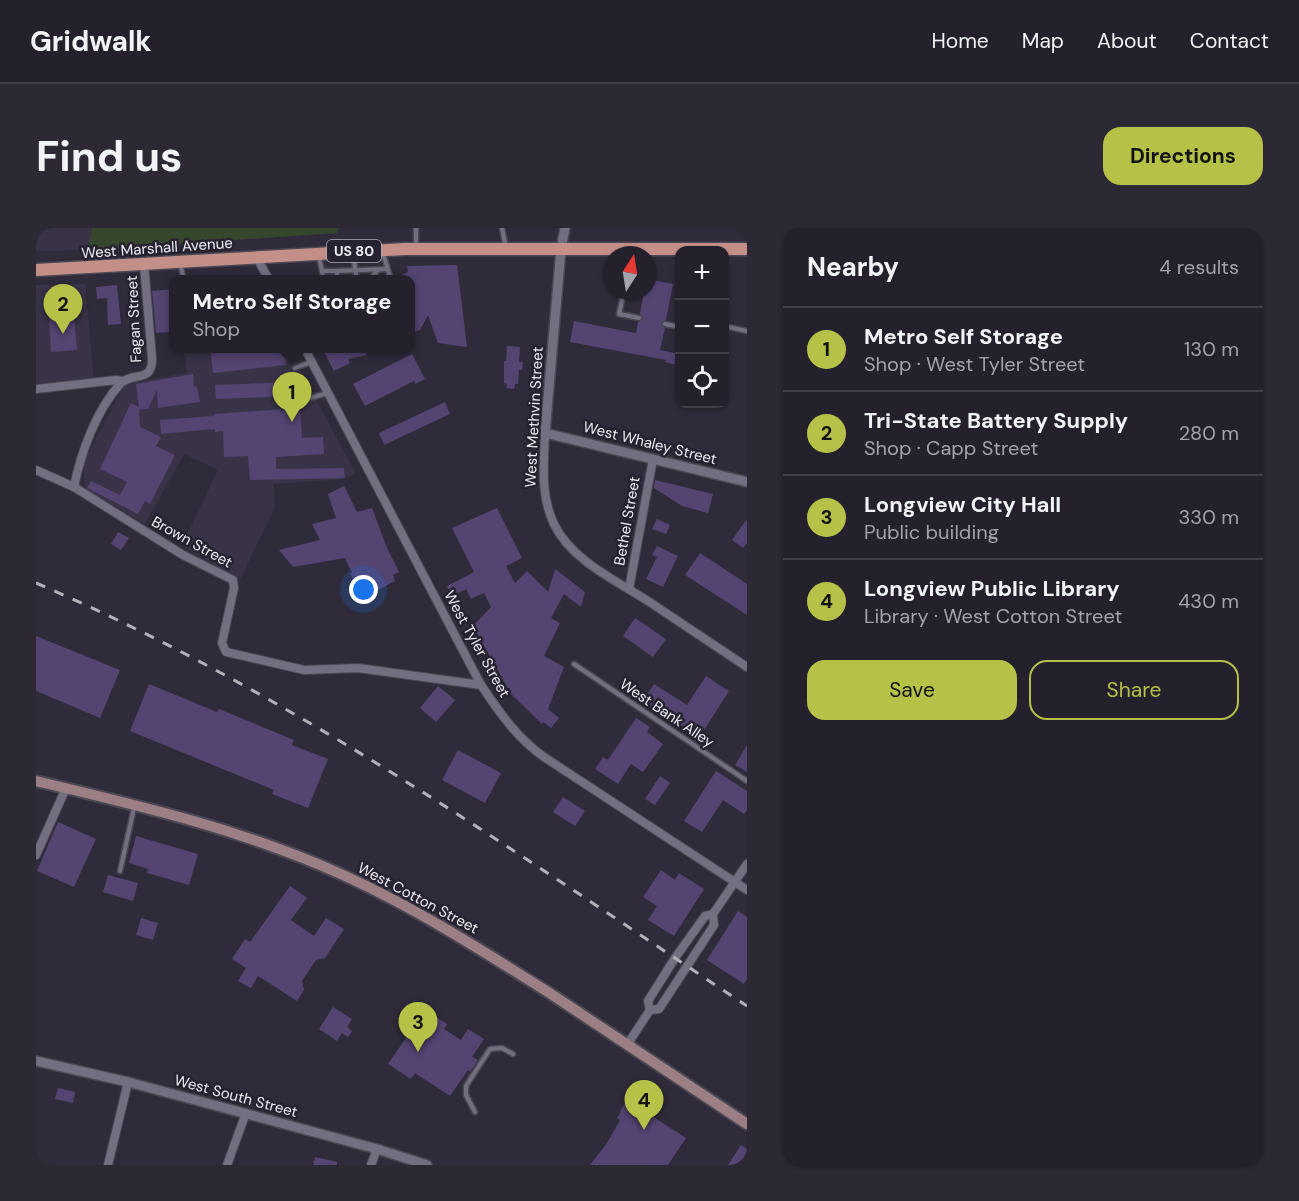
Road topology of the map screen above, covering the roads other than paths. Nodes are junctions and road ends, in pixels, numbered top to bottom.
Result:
1 (416, 228) edge
2 (502, 228) edge
3 (565, 228) edge
4 (416, 248) junction
5 (382, 249) junction
6 (506, 249) junction
7 (561, 249) junction
8 (729, 249) edge
9 (747, 249) edge
10 (352, 251) junction
11 (603, 251) edge
12 (657, 251) edge
13 (675, 251) edge
14 (318, 253) junction
15 (256, 256) junction
16 (180, 261) junction
17 (144, 264) junction
18 (387, 268) junction
19 (379, 269) junction
20 (36, 270) edge
21 (322, 271) junction
22 (337, 271) junction
23 (355, 271) junction
24 (183, 275) edge
25 (266, 275) edge
26 (322, 275) edge
27 (337, 275) edge
28 (356, 275) edge
29 (374, 275) edge
30 (390, 275) edge
31 (622, 300) edge
32 (639, 318) dead end
33 (665, 324) dead end
34 (675, 326) edge
35 (729, 327) edge
36 (747, 331) edge
37 (308, 353) edge
38 (312, 362) junction
39 (295, 368) dead end
40 (123, 381) junction
41 (36, 389) edge
42 (329, 393) junction
43 (295, 402) dead end
44 (545, 433) junction
45 (653, 459) junction
46 (36, 470) edge
47 (747, 482) edge
48 (74, 487) junction
49 (629, 589) junction
50 (574, 664) dead end
51 (747, 667) edge
52 (481, 685) junction
53 (36, 781) edge
54 (747, 781) edge
55 (66, 788) junction
56 (134, 805) junction
57 (36, 855) edge
58 (747, 864) edge
59 (120, 872) dead end
60 (735, 882) junction
61 (747, 890) edge
62 (713, 914) junction
63 (650, 1010) junction
64 (627, 1045) junction
65 (513, 1054) dead end
66 (36, 1061) edge
67 (128, 1082) junction
68 (475, 1112) dead end
69 (246, 1113) junction
70 (747, 1124) edge
71 (377, 1149) junction
72 (108, 1165) edge
73 (227, 1165) edge
74 (371, 1165) edge
75 (427, 1165) edge

1 - 4 lane
2 - 6 lane
3 - 7 street, West Methvin Street
4 - 5 main road, West Marshall Avenue / US 80
4 - 6 main road, West Marshall Avenue / US 80
5 - 10 main road, West Marshall Avenue / US 80
5 - 18 lane
6 - 7 main road, West Marshall Avenue / US 80
7 - 11 main road, West Marshall Avenue / US 80
7 - 44 street, West Methvin Street
8 - 9 main road, West Marshall Avenue / US 80
10 - 14 main road, West Marshall Avenue / US 80
10 - 23 lane
12 - 13 main road, West Marshall Avenue / US 80
14 - 15 main road, West Marshall Avenue / US 80
14 - 21 lane
15 - 16 main road, West Marshall Avenue / US 80
15 - 25 street
16 - 17 main road, West Marshall Avenue / US 80
16 - 24 lane
17 - 20 main road, West Marshall Avenue / US 80
17 - 40 street, Fagan Street
18 - 19 lane
18 - 30 lane
19 - 23 lane
19 - 29 lane
21 - 22 lane
21 - 26 lane
22 - 23 lane
22 - 27 lane
23 - 28 lane
31 - 32 lane
33 - 34 lane
35 - 36 lane
37 - 38 street, West Tyler Street
38 - 39 lane
38 - 42 street, West Tyler Street
40 - 41 street
40 - 48 street, Fagan Street
42 - 43 lane
42 - 52 street, West Tyler Street
44 - 45 street, West Whaley Street
44 - 49 street, West Methvin Street
45 - 47 street, West Whaley Street
45 - 49 street, Bethel Street
46 - 48 street, Brown Street
48 - 52 street, Brown Street
49 - 51 street, West Methvin Street
50 - 54 lane, West Bank Alley
52 - 60 street, West Tyler Street
53 - 55 main road, West Cotton Street
55 - 56 main road, West Cotton Street
55 - 57 street
56 - 59 lane
56 - 64 main road, West Cotton Street
58 - 60 street
60 - 61 street, West Tyler Street
60 - 62 street
62 - 63 street
62 - 63 street
63 - 64 street
64 - 70 main road, West Cotton Street
65 - 68 lane
66 - 67 street, West South Street
67 - 69 street, West South Street
67 - 72 street
69 - 71 street, West South Street
69 - 73 street
71 - 74 street
71 - 75 street, West South Street

